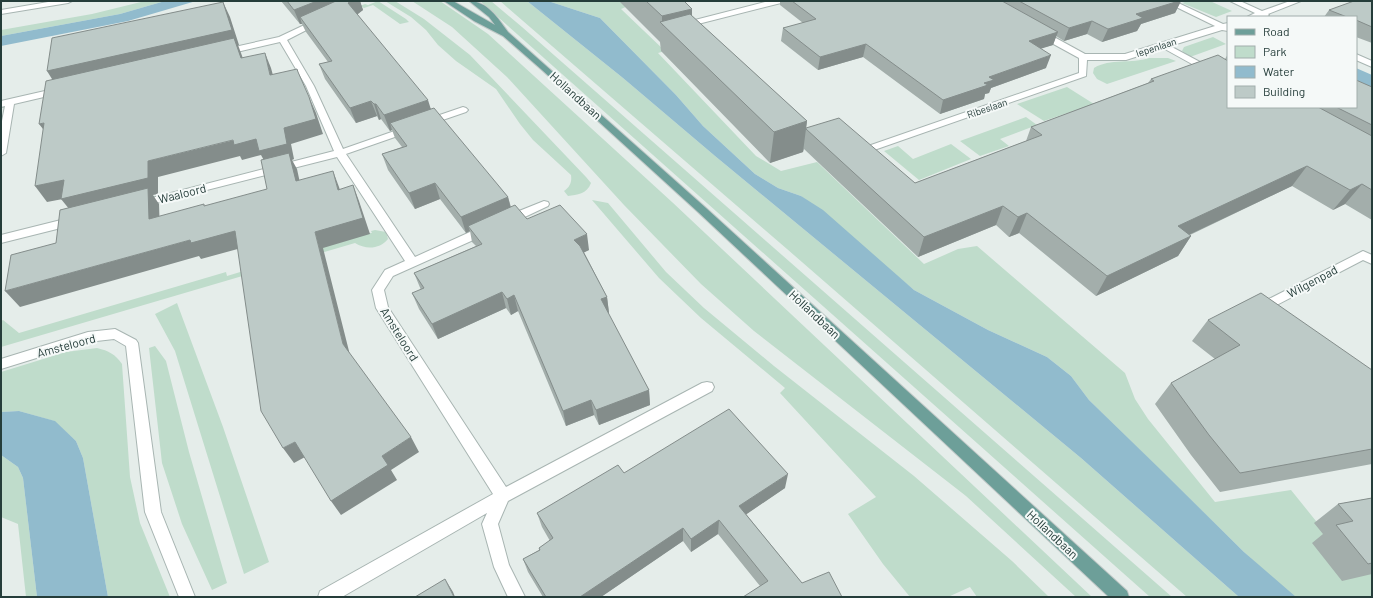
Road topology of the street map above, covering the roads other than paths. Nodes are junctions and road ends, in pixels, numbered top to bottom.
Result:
1 (68, 1) edge
2 (448, 1) edge
3 (473, 1) edge
4 (778, 1) edge
5 (1168, 1) edge
6 (1234, 1) edge
7 (1297, 1) edge
8 (1, 12) edge
9 (1262, 13) junction
10 (1254, 16) edge
11 (1268, 16) edge
12 (324, 19) edge
13 (694, 23) edge
14 (1030, 27) edge
15 (1226, 27) edge
16 (506, 34) junction
17 (282, 39) junction
18 (1163, 45) junction
19 (212, 55) edge
20 (1357, 56) edge
21 (1083, 57) junction
22 (1372, 64) edge
23 (1227, 80) edge
24 (64, 89) edge
25 (6, 103) edge
26 (463, 110) dead end
27 (874, 147) edge
28 (1, 153) edge
29 (340, 153) junction
30 (544, 204) dead end
31 (132, 206) edge
32 (86, 218) edge
33 (1, 240) edge
34 (1368, 257) edge
35 (412, 262) junction
36 (1261, 308) edge
37 (1, 364) edge
38 (707, 387) dead end
39 (503, 496) junction
40 (187, 597) edge
41 (326, 597) edge
42 (517, 597) edge
43 (1121, 597) edge

1 - 8 street
2 - 16 main road, Hollandbaan
3 - 16 main road, Hollandbaan
4 - 13 street
5 - 15 street
6 - 9 street
7 - 9 street
9 - 10 street
9 - 11 street
12 - 17 street
14 - 21 street
15 - 18 street, Iepenlaan
16 - 43 main road, Hollandbaan
17 - 19 street
17 - 29 street
18 - 21 street, Iepenlaan
18 - 23 street
20 - 22 street
21 - 27 street, Ribeslaan
24 - 25 street
25 - 28 street
26 - 29 street, Waaloord
29 - 31 street, Waaloord
29 - 35 street
30 - 35 street, Amsteloord
32 - 33 street
34 - 36 street, Wilgenpad
35 - 39 street, Amsteloord
37 - 40 street, Amsteloord
38 - 39 street
39 - 41 street
39 - 42 street

